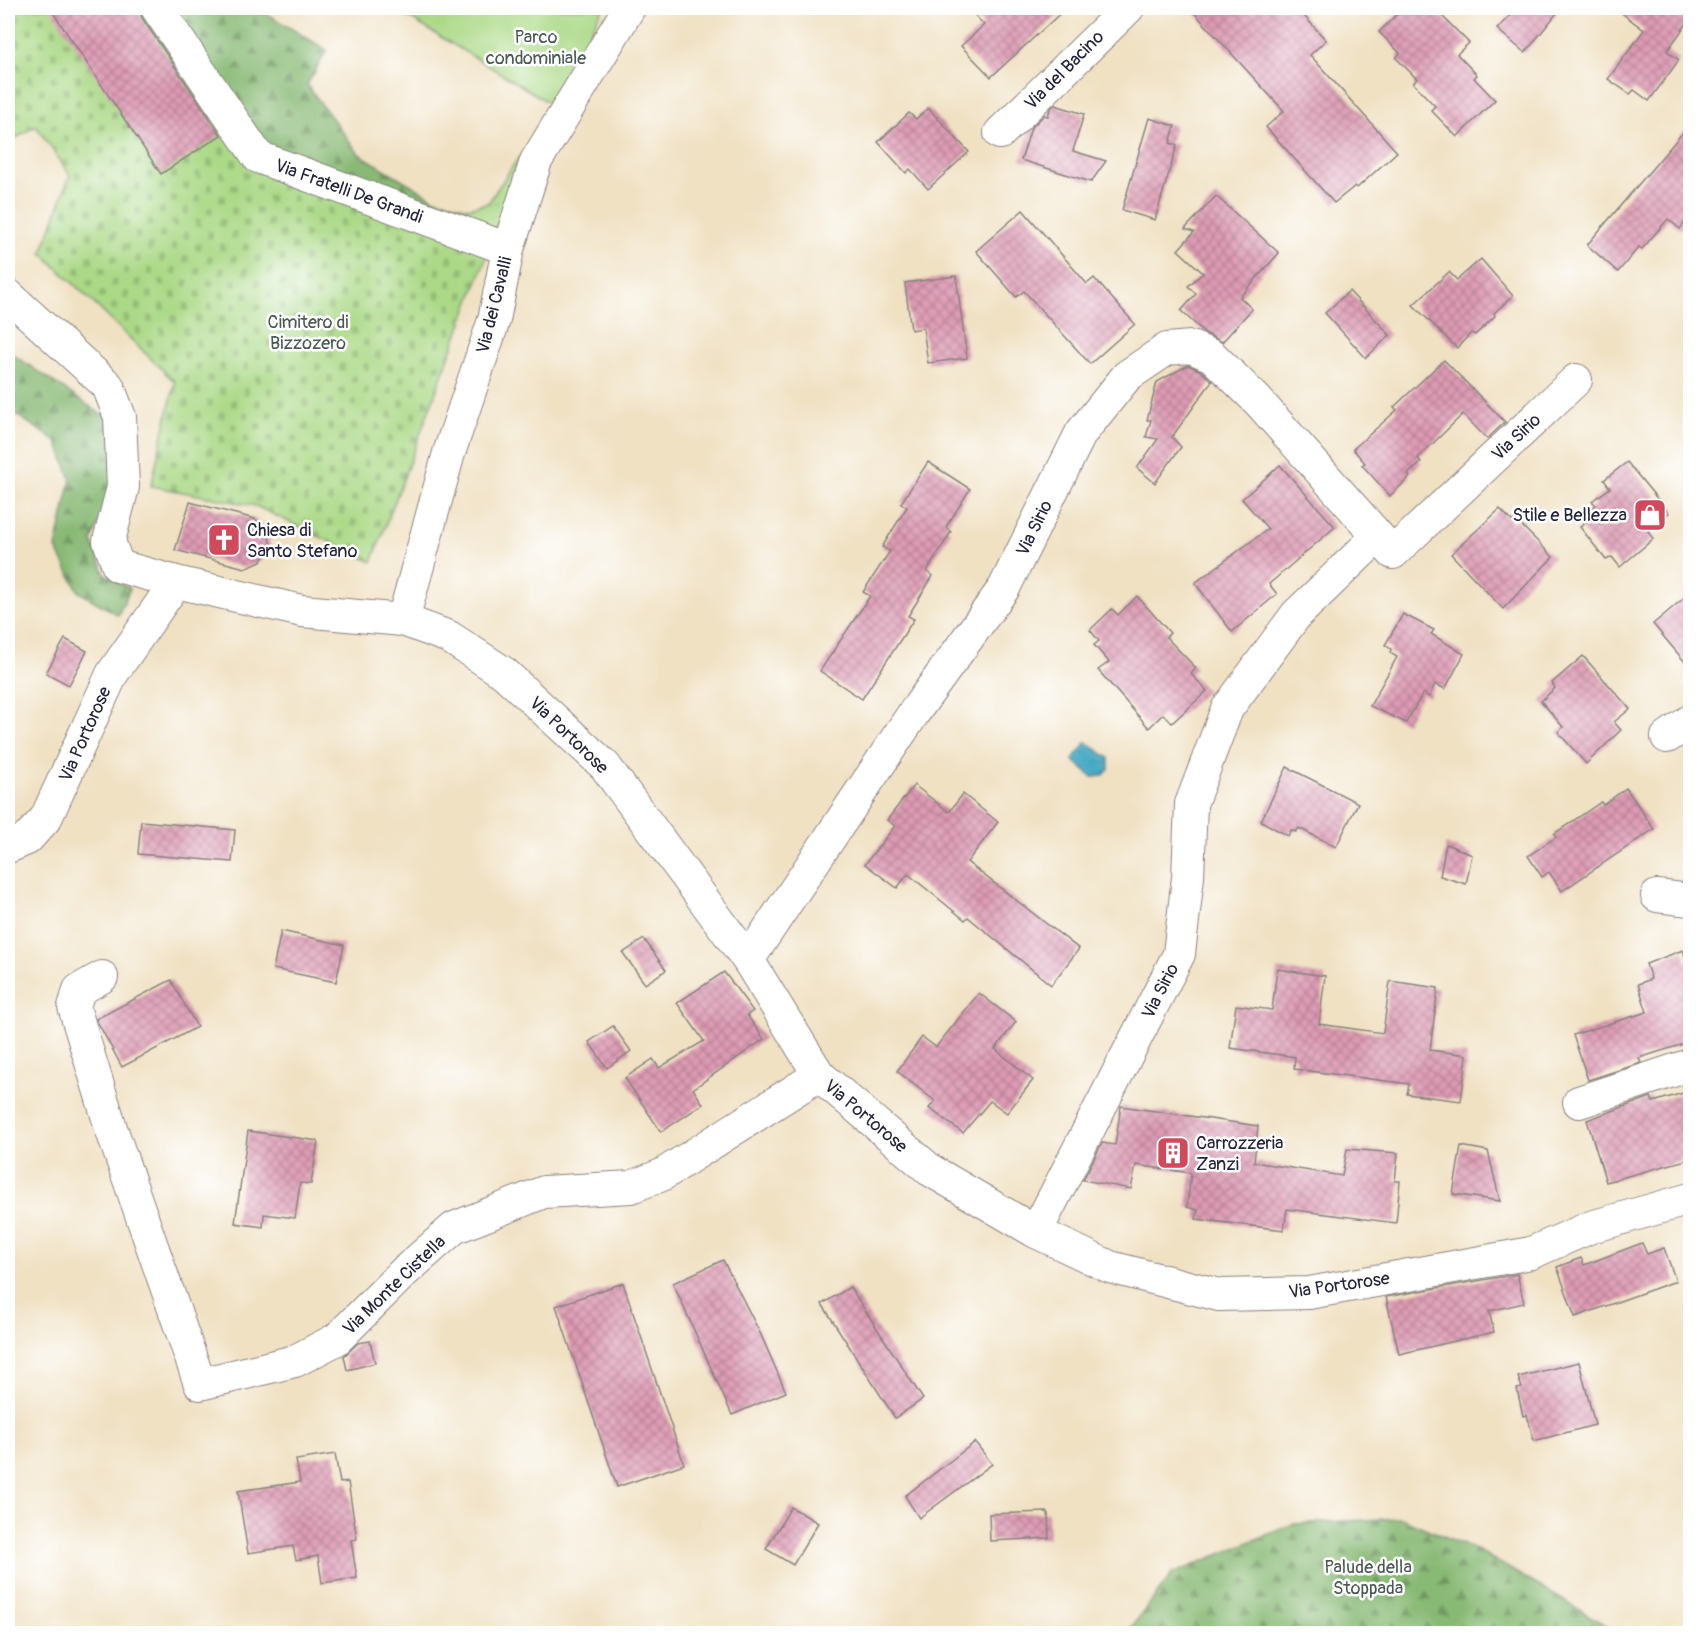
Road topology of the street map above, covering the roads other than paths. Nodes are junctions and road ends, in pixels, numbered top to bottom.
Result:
1 (157, 8) edge
2 (629, 8) edge
3 (1128, 8) edge
4 (1000, 133) dead end
5 (508, 249) junction
6 (8, 295) edge
7 (1576, 380) dead end
8 (1377, 537) junction
9 (176, 582) junction
10 (403, 621) junction
11 (8, 847) edge
12 (1657, 896) dead end
13 (1690, 900) edge
14 (748, 960) junction
15 (102, 977) dead end
16 (1690, 1065) edge
17 (819, 1075) junction
18 (1579, 1102) dead end
19 (1690, 1199) edge
20 (1036, 1232) junction

1 - 5 street, Via Fratelli De Grandi
2 - 5 street, Via dei Cavalli
3 - 4 street, Via del Bacino
5 - 10 street, Via dei Cavalli
6 - 9 street, Via Portorose
7 - 8 street, Via Sirio
8 - 14 street, Via Sirio
8 - 20 street, Via Sirio
9 - 10 street, Via Portorose
9 - 11 street, Via Portorose
10 - 14 street, Via Portorose
12 - 13 street
14 - 17 street, Via Portorose
15 - 17 street, Via Monte Cistella
16 - 18 street
17 - 20 street, Via Portorose
19 - 20 street, Via Portorose

